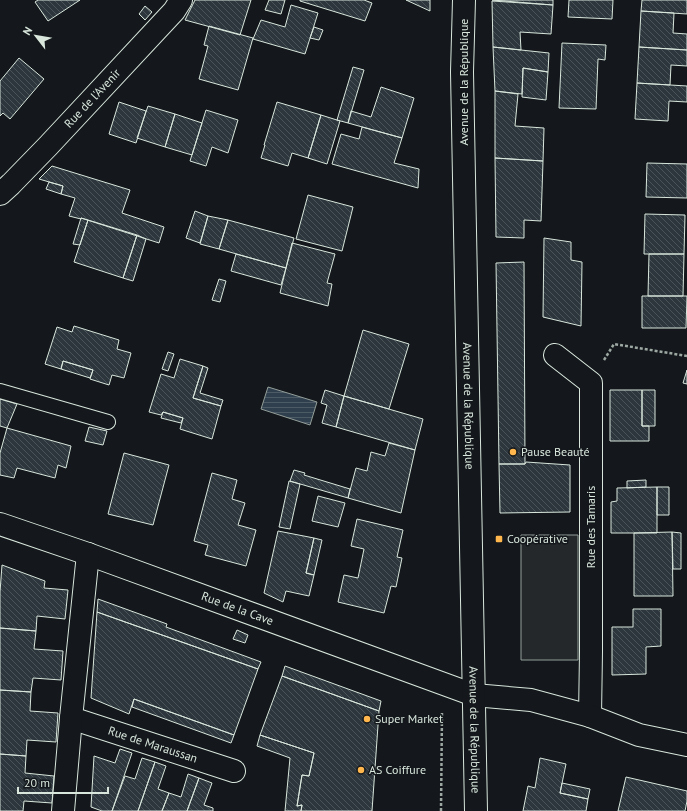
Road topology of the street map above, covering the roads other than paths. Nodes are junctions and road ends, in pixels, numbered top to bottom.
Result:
1 (181, 0) edge
2 (464, 0) edge
3 (0, 194) edge
4 (555, 356) dead end
5 (0, 391) edge
6 (108, 422) dead end
7 (0, 524) edge
8 (88, 554) junction
9 (474, 695) junction
10 (590, 716) junction
11 (71, 718) junction
12 (687, 745) edge
13 (234, 771) dead end
14 (63, 811) edge
15 (476, 811) edge

1 - 3 street, Rue de l'Avenir
2 - 9 street, Avenue de la République
4 - 10 street, Rue des Tamaris
5 - 6 lane
7 - 8 street, Rue de la Cave
8 - 9 street, Rue de la Cave
8 - 11 street
9 - 10 street
9 - 15 street, Avenue de la République
10 - 12 street
11 - 13 street, Rue de Maraussan
11 - 14 street

